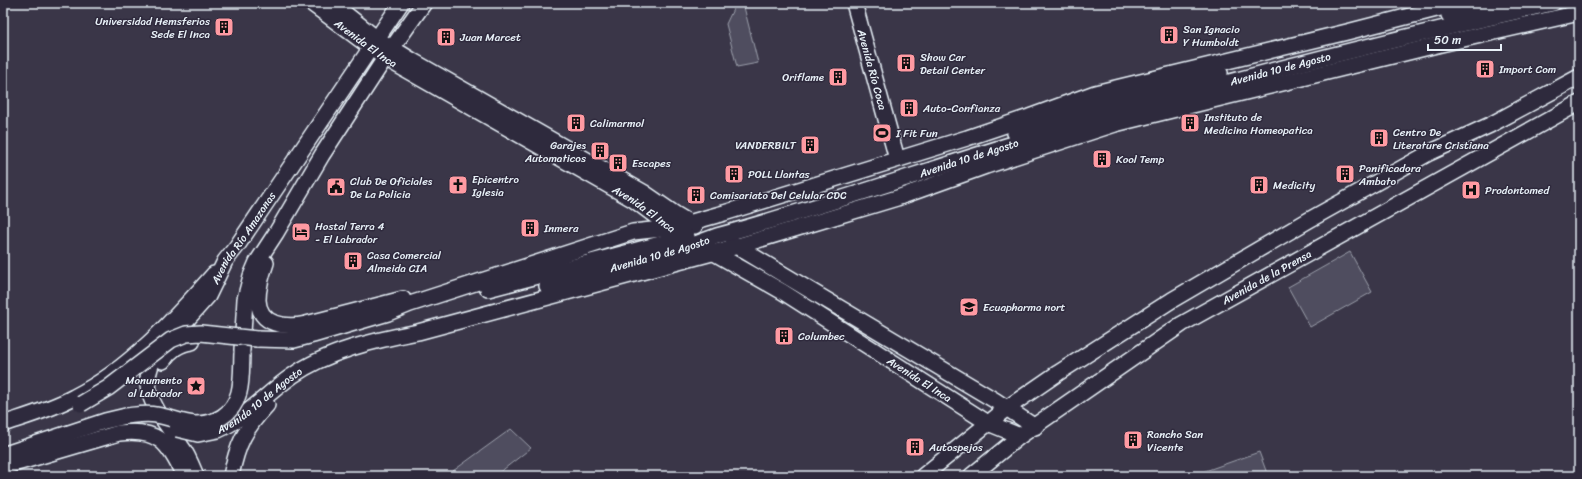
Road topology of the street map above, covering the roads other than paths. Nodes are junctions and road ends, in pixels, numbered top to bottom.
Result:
1 (311, 3) edge
2 (332, 3) edge
3 (401, 3) edge
4 (424, 3) edge
5 (854, 3) edge
6 (1460, 3) edge
7 (1500, 3) edge
8 (1552, 3) edge
9 (1579, 13) edge
10 (1392, 40) junction
11 (373, 43) junction
12 (1441, 44) junction
13 (389, 53) junction
14 (1579, 69) edge
15 (1579, 77) edge
16 (1579, 102) edge
17 (1447, 144) junction
18 (897, 159) junction
19 (634, 200) junction
20 (671, 228) junction
21 (633, 232) junction
22 (276, 233) junction
23 (691, 234) junction
24 (712, 234) junction
25 (738, 246) junction
26 (714, 252) junction
27 (225, 262) junction
28 (472, 284) junction
29 (509, 307) junction
30 (388, 313) junction
31 (392, 337) junction
32 (257, 339) junction
33 (1007, 408) junction
34 (126, 416) junction
35 (988, 423) junction
36 (3, 424) edge
37 (1035, 427) junction
38 (3, 431) edge
39 (1020, 436) junction
40 (5, 455) edge
41 (3, 467) edge
42 (191, 473) edge
43 (231, 476) edge
44 (923, 476) edge
45 (971, 476) edge

1 - 11 main road, Avenida El Inca
2 - 11 main road, Avenida El Inca
3 - 11 main road, Avenida Río Amazonas
4 - 13 main road
5 - 18 main road, Avenida Río Coca
6 - 18 main road, Avenida 10 de Agosto
7 - 24 main road, Avenida 10 de Agosto
8 - 10 main road, Avenida 10 de Agosto
9 - 12 main road, Avenida 10 de Agosto
10 - 12 main road
10 - 24 main road, Avenida 10 de Agosto
11 - 13 main road, Avenida El Inca
11 - 27 main road, Avenida Río Amazonas
12 - 25 main road, Avenida 10 de Agosto
13 - 19 main road, Avenida El Inca
13 - 22 main road
13 - 23 main road, Avenida El Inca
14 - 17 main road
15 - 17 main road
16 - 37 main road, Avenida de la Prensa
17 - 33 main road
18 - 23 main road, Avenida 10 de Agosto
19 - 20 main road, Avenida El Inca
19 - 21 main road
20 - 21 main road, Avenida 10 de Agosto
20 - 23 main road, Avenida 10 de Agosto
21 - 28 main road, Avenida 10 de Agosto
22 - 28 main road
22 - 34 main road, bridge
23 - 24 main road, Avenida El Inca
23 - 24 main road, Avenida 10 de Agosto
23 - 26 main road, Avenida El Inca
23 - 30 main road, Avenida 10 de Agosto
23 - 31 main road, Avenida 10 de Agosto
24 - 25 main road, Avenida El Inca
25 - 26 main road, Avenida 10 de Agosto
25 - 33 main road, Avenida El Inca
26 - 29 main road, Avenida 10 de Agosto
26 - 35 main road, Avenida El Inca
27 - 36 main road
27 - 42 main road, Avenida Río Amazonas
28 - 30 main road, Avenida 10 de Agosto
29 - 31 main road, Avenida 10 de Agosto
29 - 43 main road
30 - 32 main road, Avenida 10 de Agosto
31 - 34 main road, Avenida 10 de Agosto, bridge
32 - 38 main road, Avenida 10 de Agosto, bridge
32 - 42 main road, bridge
33 - 35 main road
33 - 37 main road, Avenida El Inca
34 - 40 main road, Avenida 10 de Agosto
35 - 39 main road, Avenida El Inca
35 - 44 main road
37 - 39 main road, Avenida de la Prensa
39 - 45 main road, Avenida de la Prensa
41 - 42 main road

